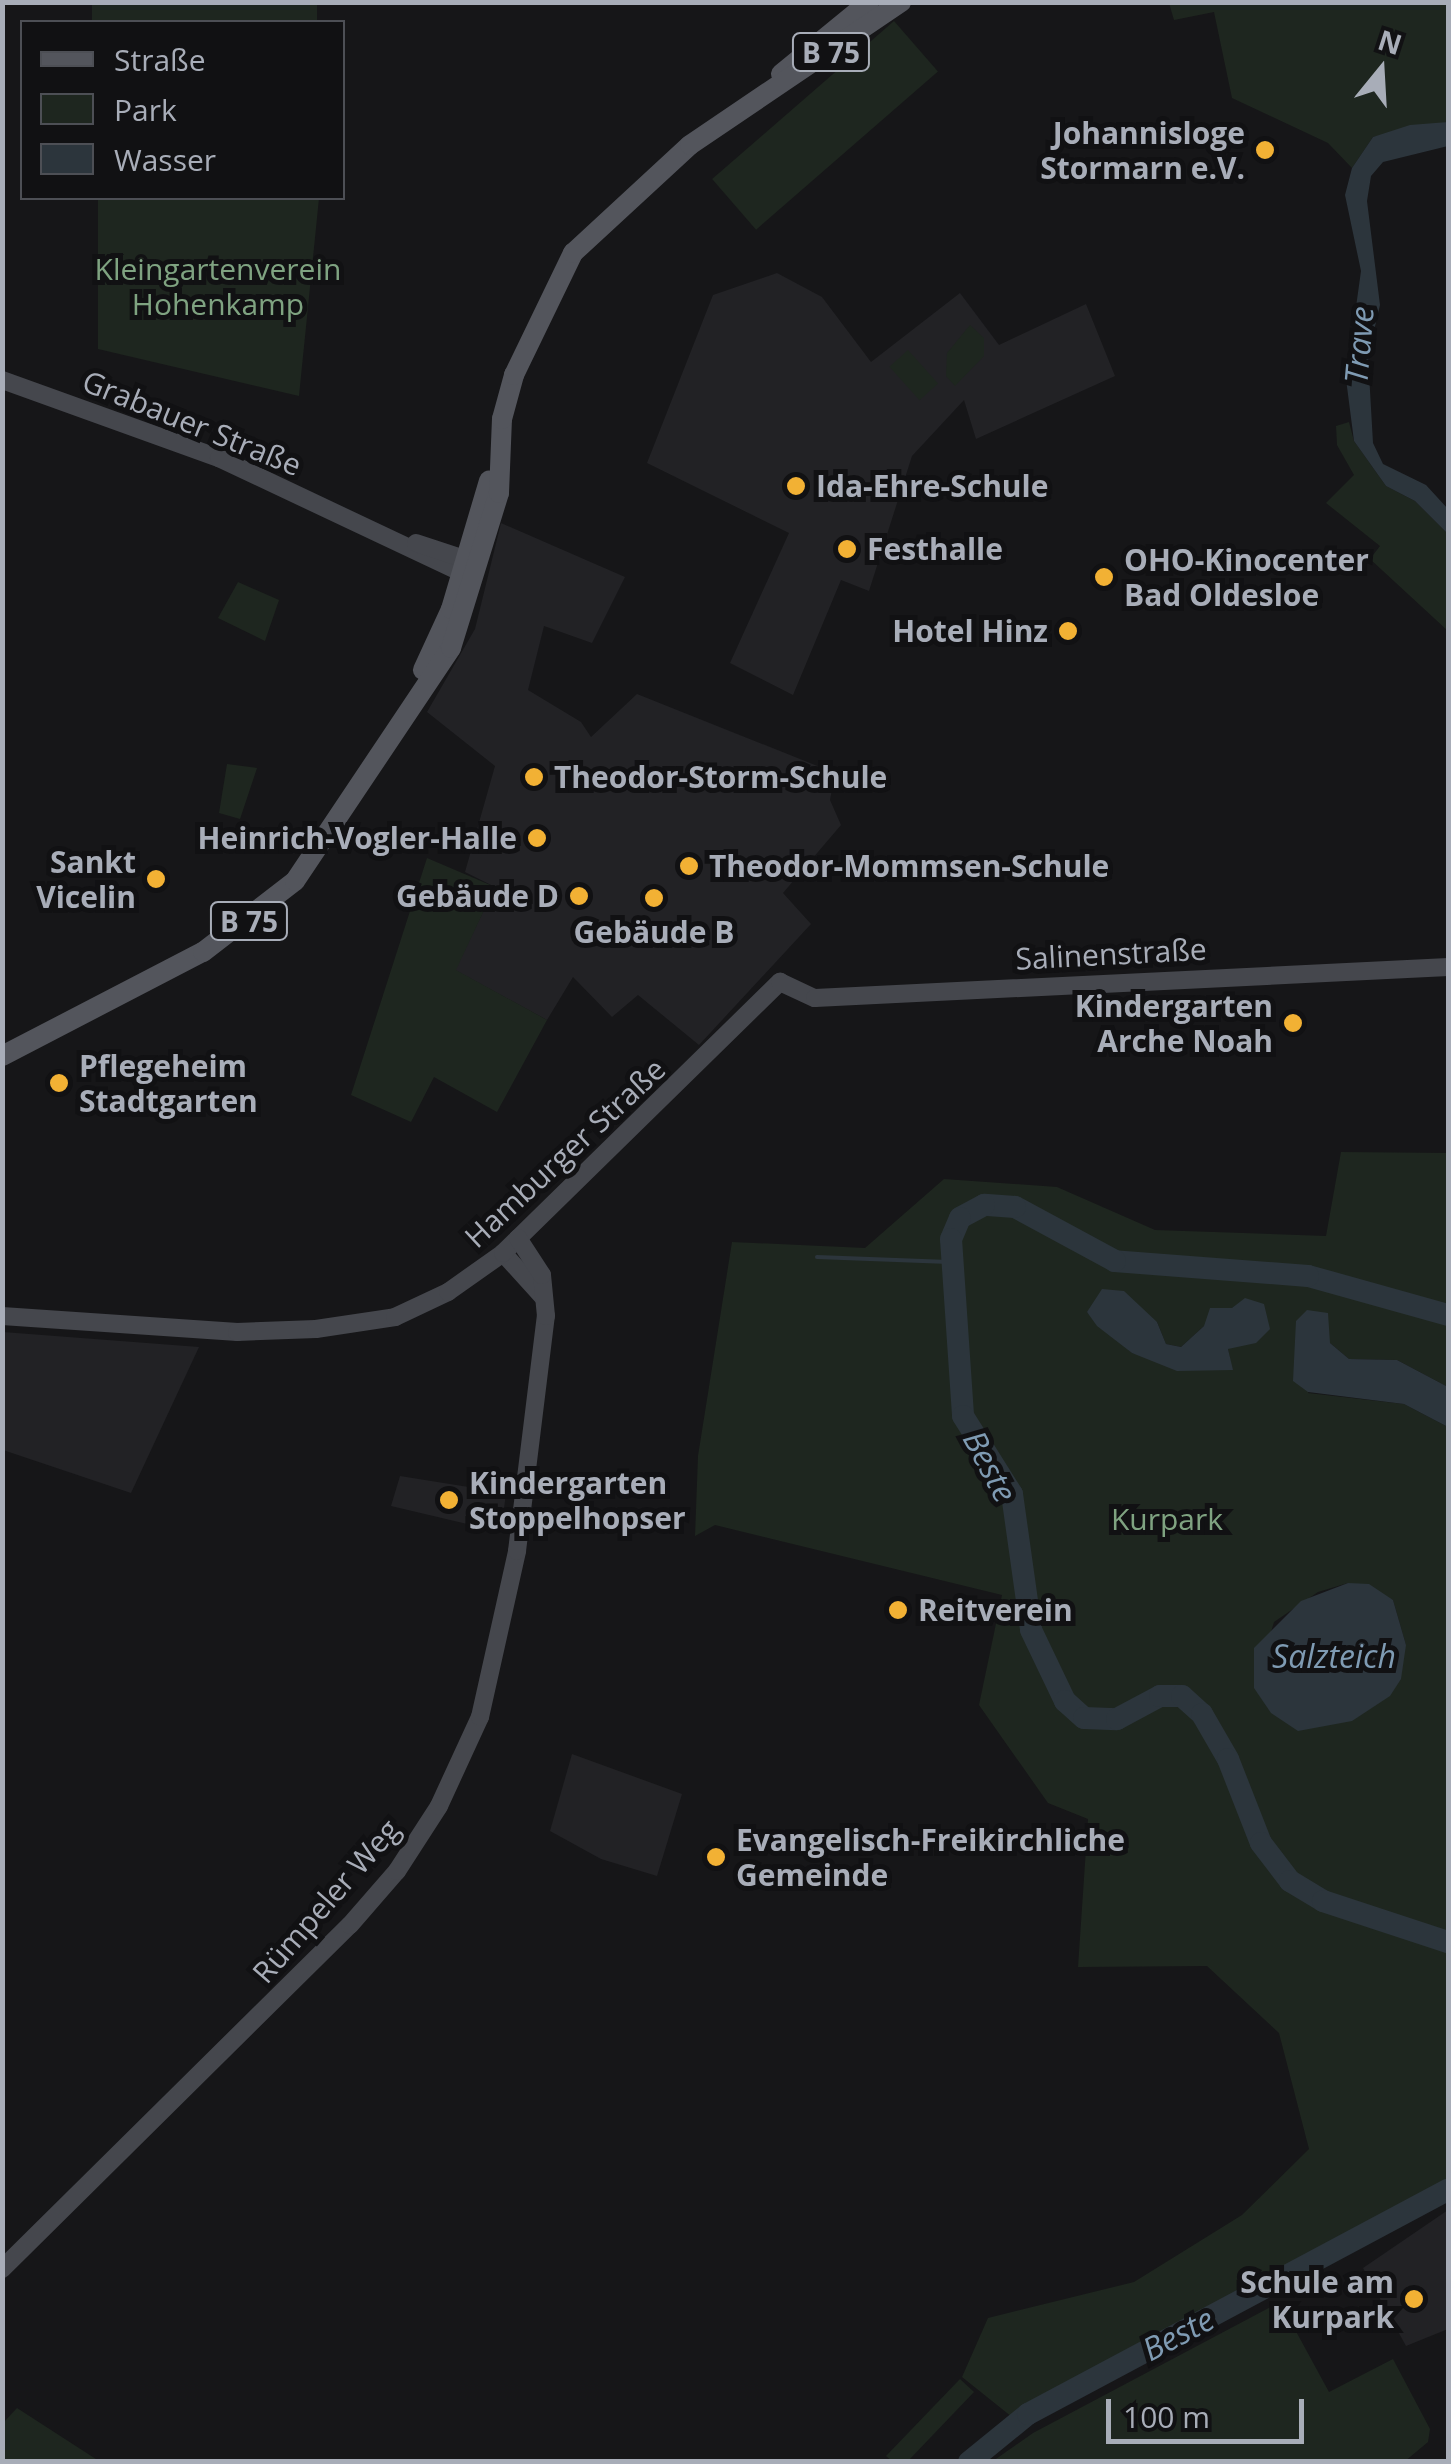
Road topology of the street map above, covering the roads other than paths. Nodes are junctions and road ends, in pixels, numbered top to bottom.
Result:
1 (869, 2) edge
2 (901, 2) edge
3 (758, 96) junction
4 (2, 380) edge
5 (470, 569) junction
6 (1448, 967) edge
7 (780, 982) joint
8 (2, 1056) edge
9 (518, 1238) junction
10 (502, 1253) junction
11 (543, 1297) junction
12 (2, 1316) edge
13 (2, 2269) edge

1 - 3 main road, B 75
2 - 3 main road, B 75
3 - 5 main road, B 75
4 - 5 street, Grabauer Straße
5 - 8 main road, B 75
6 - 7 street, Salinenstraße
7 - 9 street, Hamburger Straße
9 - 10 street, Hamburger Straße
9 - 11 street, Rümpeler Weg
10 - 11 street
10 - 12 street, Hamburger Straße
11 - 13 street, Rümpeler Weg

